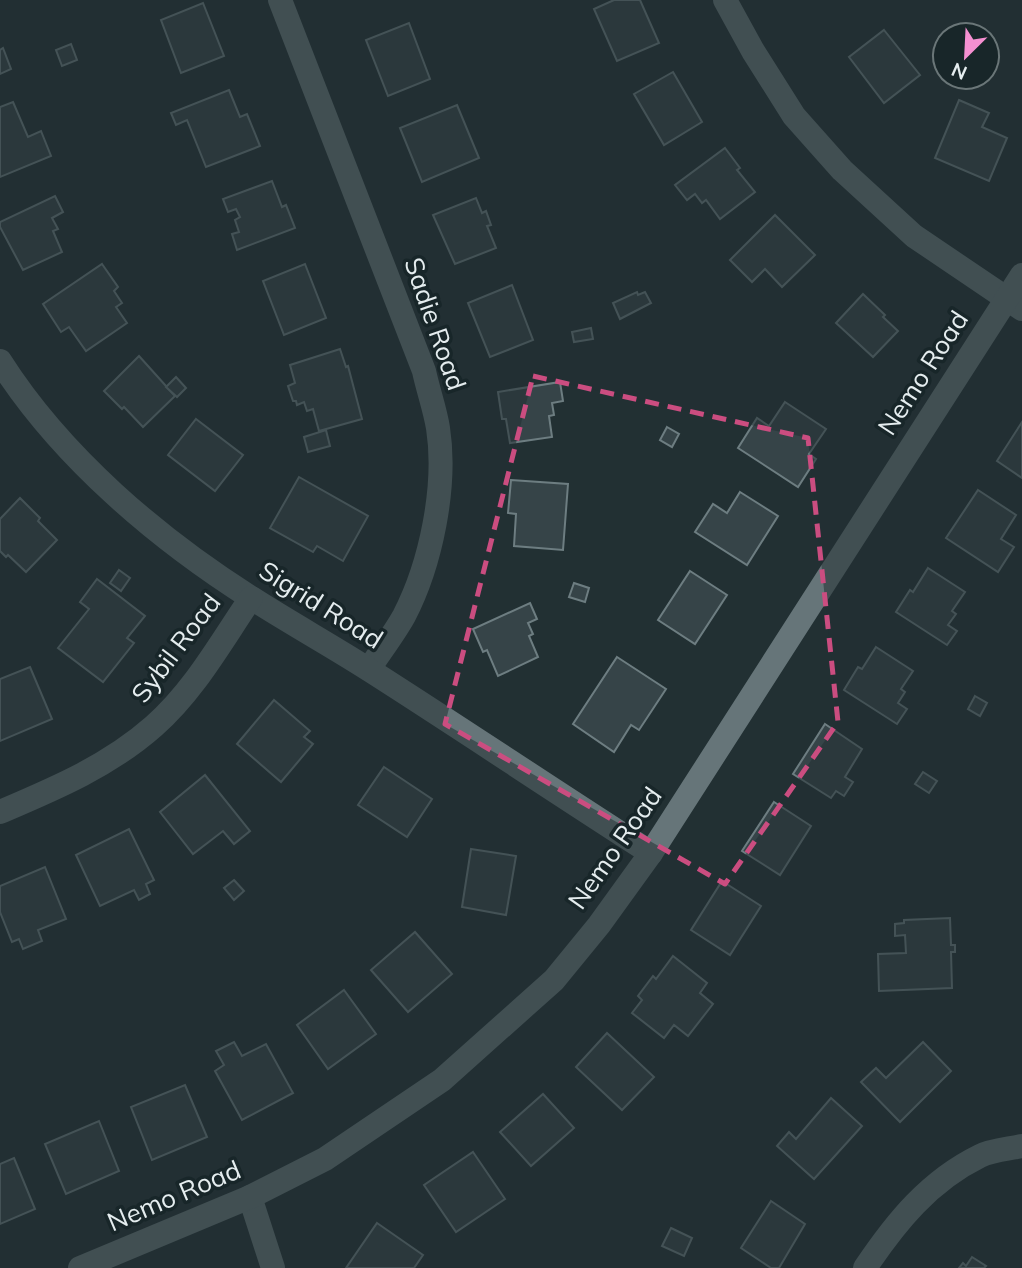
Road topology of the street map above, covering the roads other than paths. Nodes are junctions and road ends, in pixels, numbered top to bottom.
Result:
1 (280, 0) edge
2 (726, 0) edge
3 (1022, 275) edge
4 (1014, 304) edge
5 (0, 361) edge
6 (251, 598) junction
7 (369, 669) junction
8 (0, 812) edge
9 (651, 853) junction
10 (1022, 1146) edge
11 (250, 1197) junction
12 (80, 1268) edge
13 (273, 1268) edge
14 (865, 1268) edge

1 - 7 street, Sadie Road
2 - 4 street
3 - 4 street, Nemo Road
4 - 9 street, Nemo Road
5 - 6 street, Sigrid Road
6 - 7 street, Sigrid Road
6 - 8 street, Sybil Road
7 - 9 street, Sigrid Road
9 - 11 street, Nemo Road
10 - 14 street
11 - 12 street, Nemo Road
11 - 13 street

